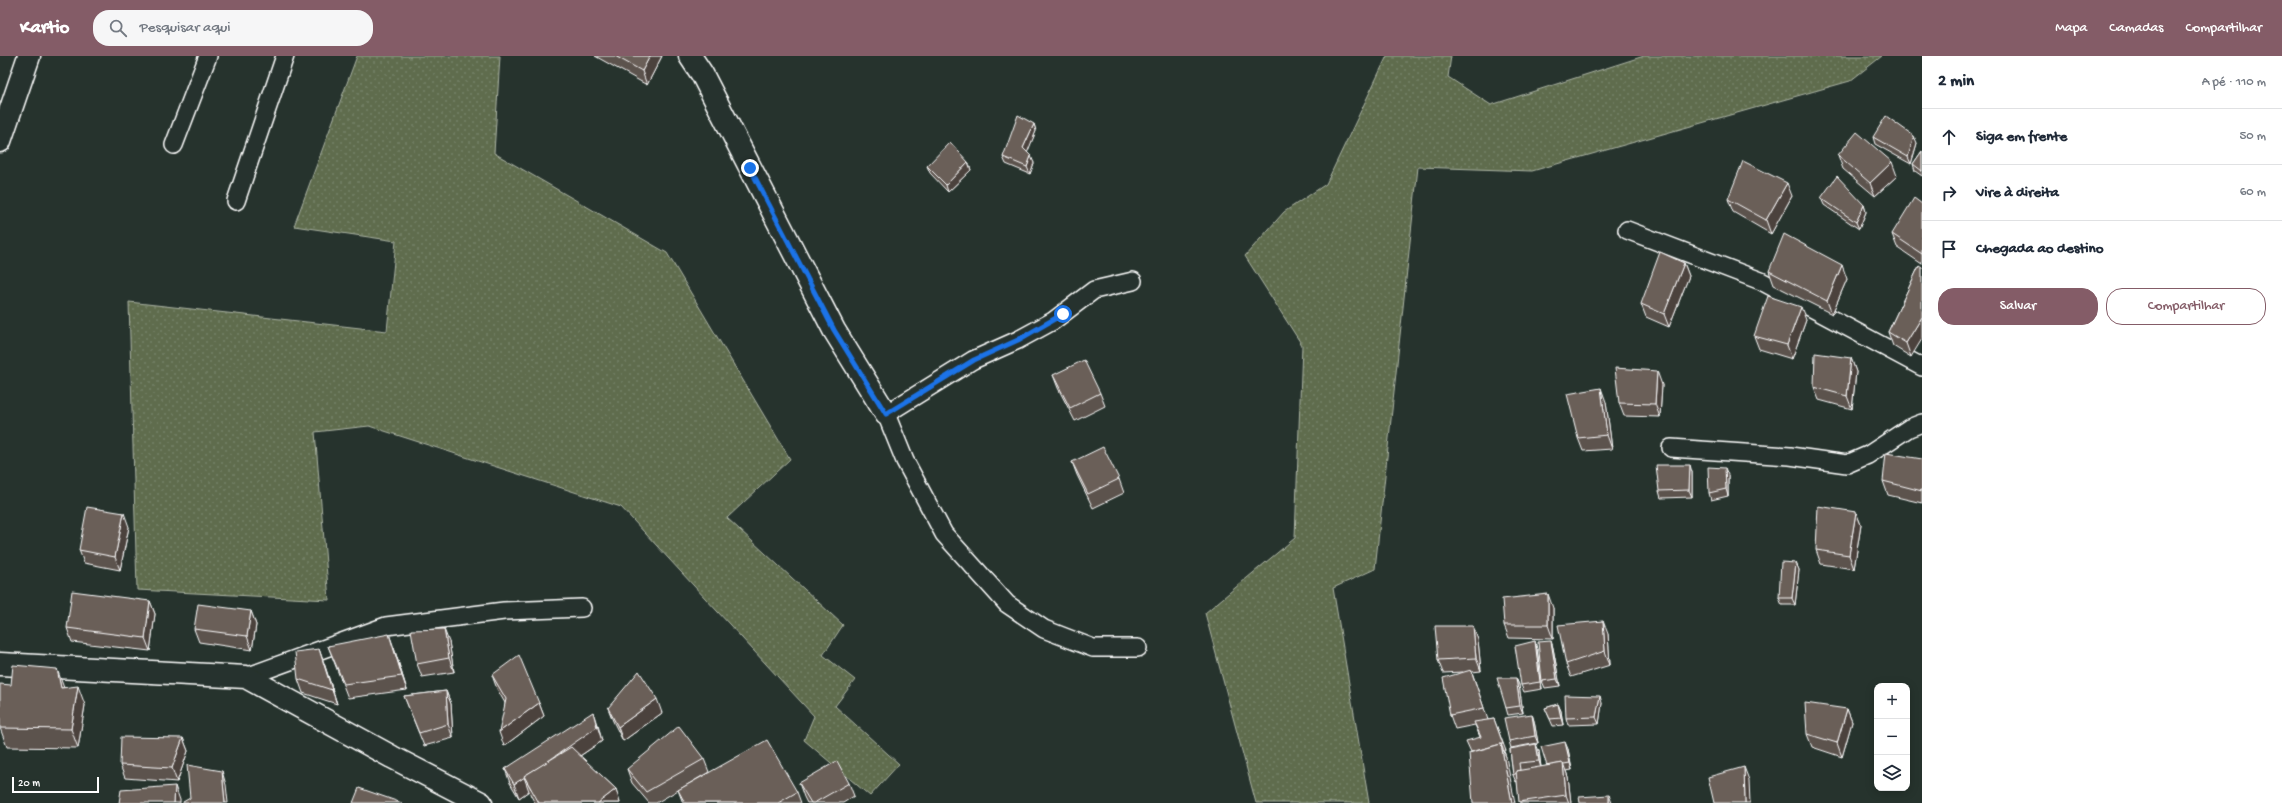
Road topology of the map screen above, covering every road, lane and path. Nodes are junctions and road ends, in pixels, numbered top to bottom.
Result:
1 (29, 56) edge
2 (208, 56) edge
3 (285, 56) edge
4 (690, 56) edge
5 (0, 141) edge
6 (174, 145) dead end
7 (236, 201) dead end
8 (1627, 230) dead end
9 (1133, 281) dead end
10 (1922, 367) edge
11 (886, 414) junction
12 (1922, 423) edge
13 (1671, 448) dead end
14 (582, 608) dead end
15 (1138, 648) dead end
16 (0, 664) edge
17 (246, 676) junction
18 (481, 803) edge

1 - 5 street
2 - 6 lane
3 - 7 lane
4 - 11 street
8 - 10 lane
9 - 11 lane
11 - 15 lane
12 - 13 lane
14 - 17 lane
16 - 17 street
17 - 18 street

